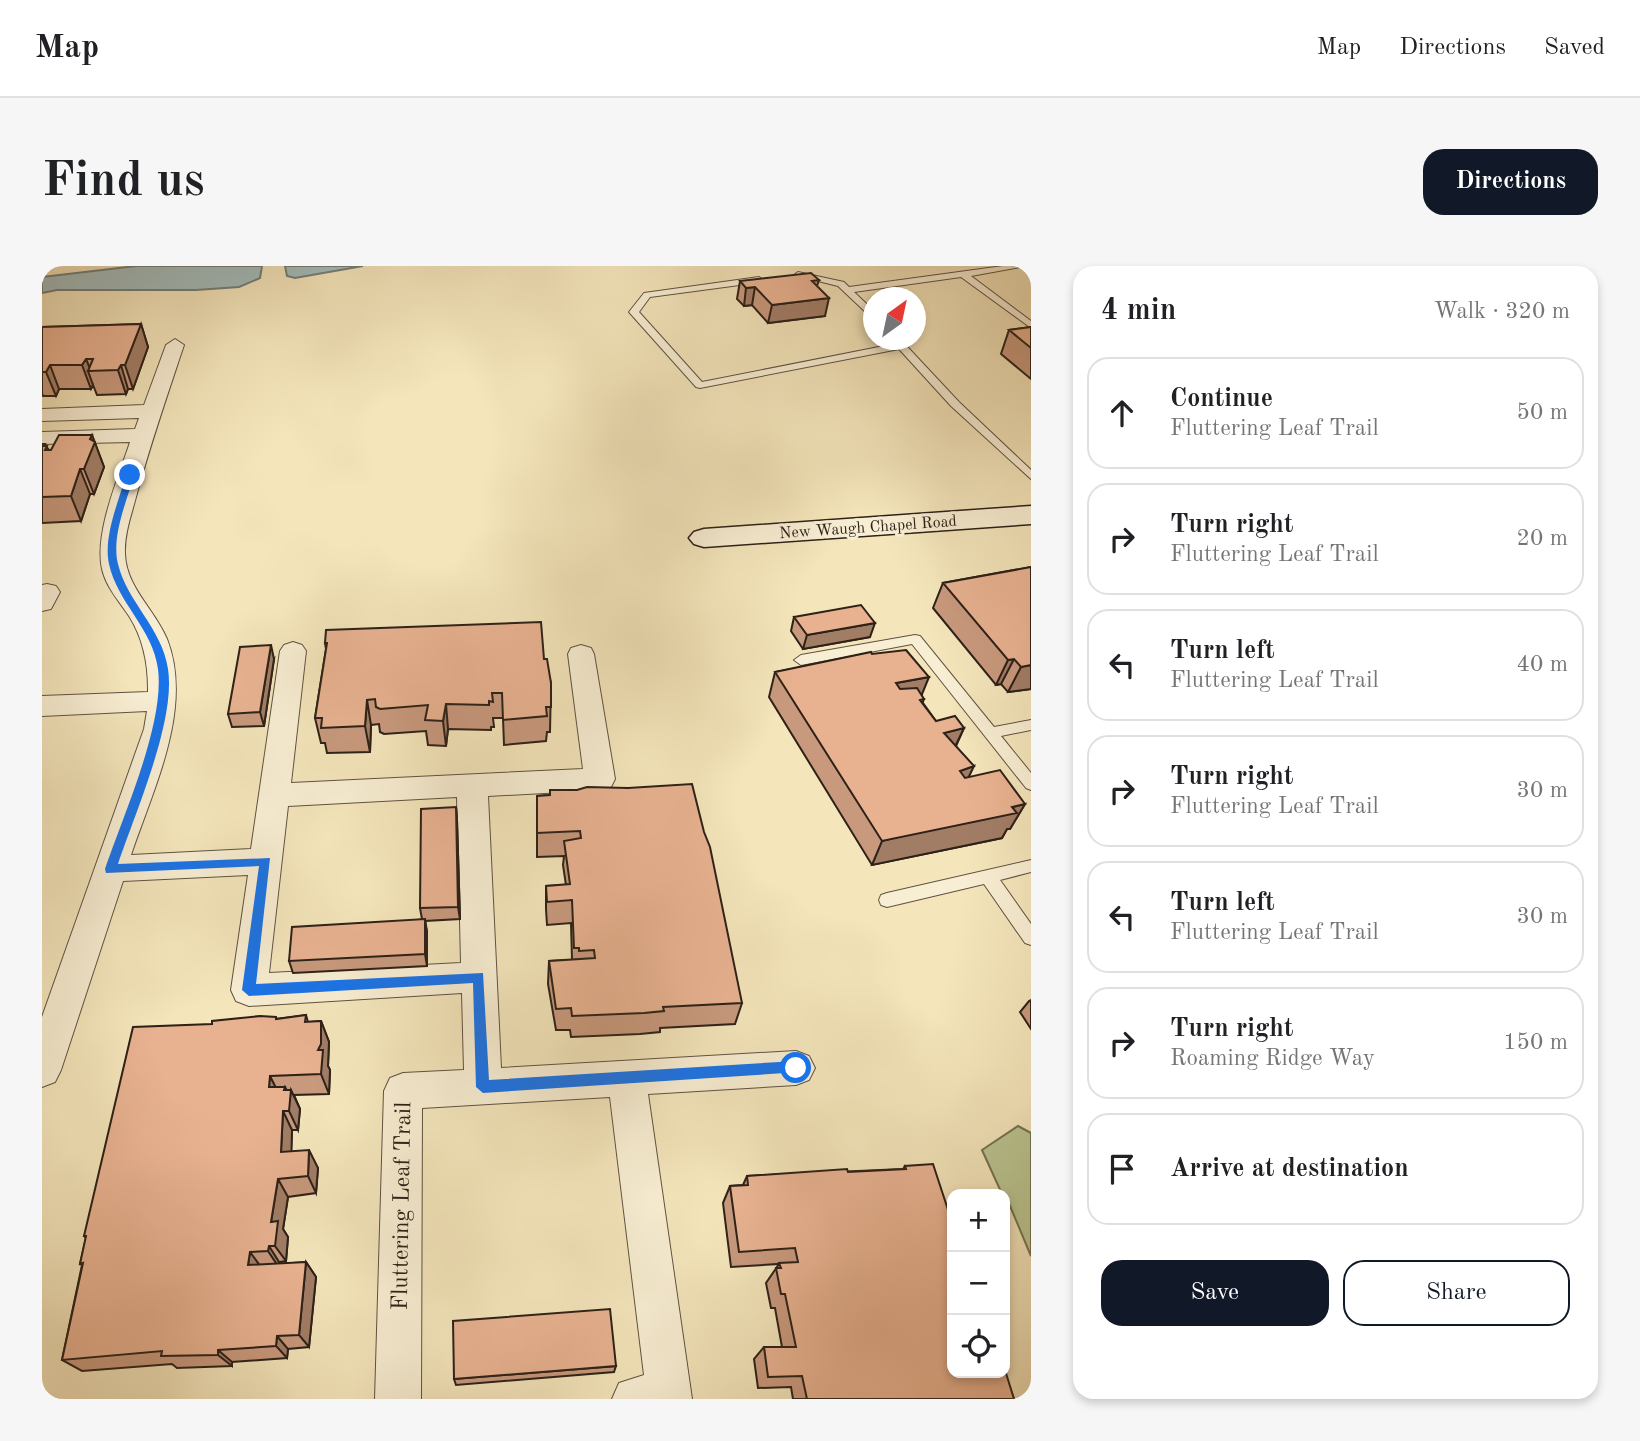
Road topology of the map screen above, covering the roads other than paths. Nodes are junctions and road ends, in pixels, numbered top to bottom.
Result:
1 (1022, 266) edge
2 (962, 274) junction
3 (784, 276) edge
4 (770, 278) edge
5 (847, 290) junction
6 (863, 307) edge
7 (1031, 325) edge
8 (175, 345) dead end
9 (863, 350) edge
10 (906, 350) edge
11 (42, 415) edge
12 (148, 423) junction
13 (42, 438) edge
14 (1031, 476) edge
15 (1031, 515) edge
16 (704, 538) dead end
17 (293, 651) dead end
18 (582, 654) dead end
19 (801, 660) dead end
20 (163, 701) junction
21 (42, 706) edge
22 (1031, 725) edge
23 (990, 733) junction
24 (1031, 784) edge
25 (472, 785) junction
26 (274, 795) junction
27 (266, 861) junction
28 (1031, 866) edge
29 (110, 869) junction
30 (988, 876) junction
31 (887, 900) dead end
32 (1031, 938) edge
33 (479, 977) junction
34 (796, 1068) dead end
35 (42, 1070) edge
36 (627, 1078) junction
37 (483, 1087) junction
38 (659, 1398) edge
39 (398, 1399) edge

1 - 2 lane
2 - 5 lane
2 - 7 lane
3 - 5 lane
4 - 9 lane
5 - 6 lane
8 - 12 street
10 - 14 lane
11 - 12 street
12 - 13 street
12 - 20 street
15 - 16 street, New Waugh Chapel Road
17 - 26 street
18 - 25 street
19 - 23 lane
20 - 21 street
20 - 29 street
22 - 23 lane
23 - 24 lane
25 - 26 street
25 - 33 street
26 - 27 street
27 - 29 street
27 - 33 street
28 - 30 lane
29 - 35 street
30 - 31 lane
30 - 32 lane
33 - 37 street
34 - 36 street, Fluttering Leaf Trail
36 - 37 street, Fluttering Leaf Trail
36 - 38 street
37 - 39 street, Fluttering Leaf Trail

